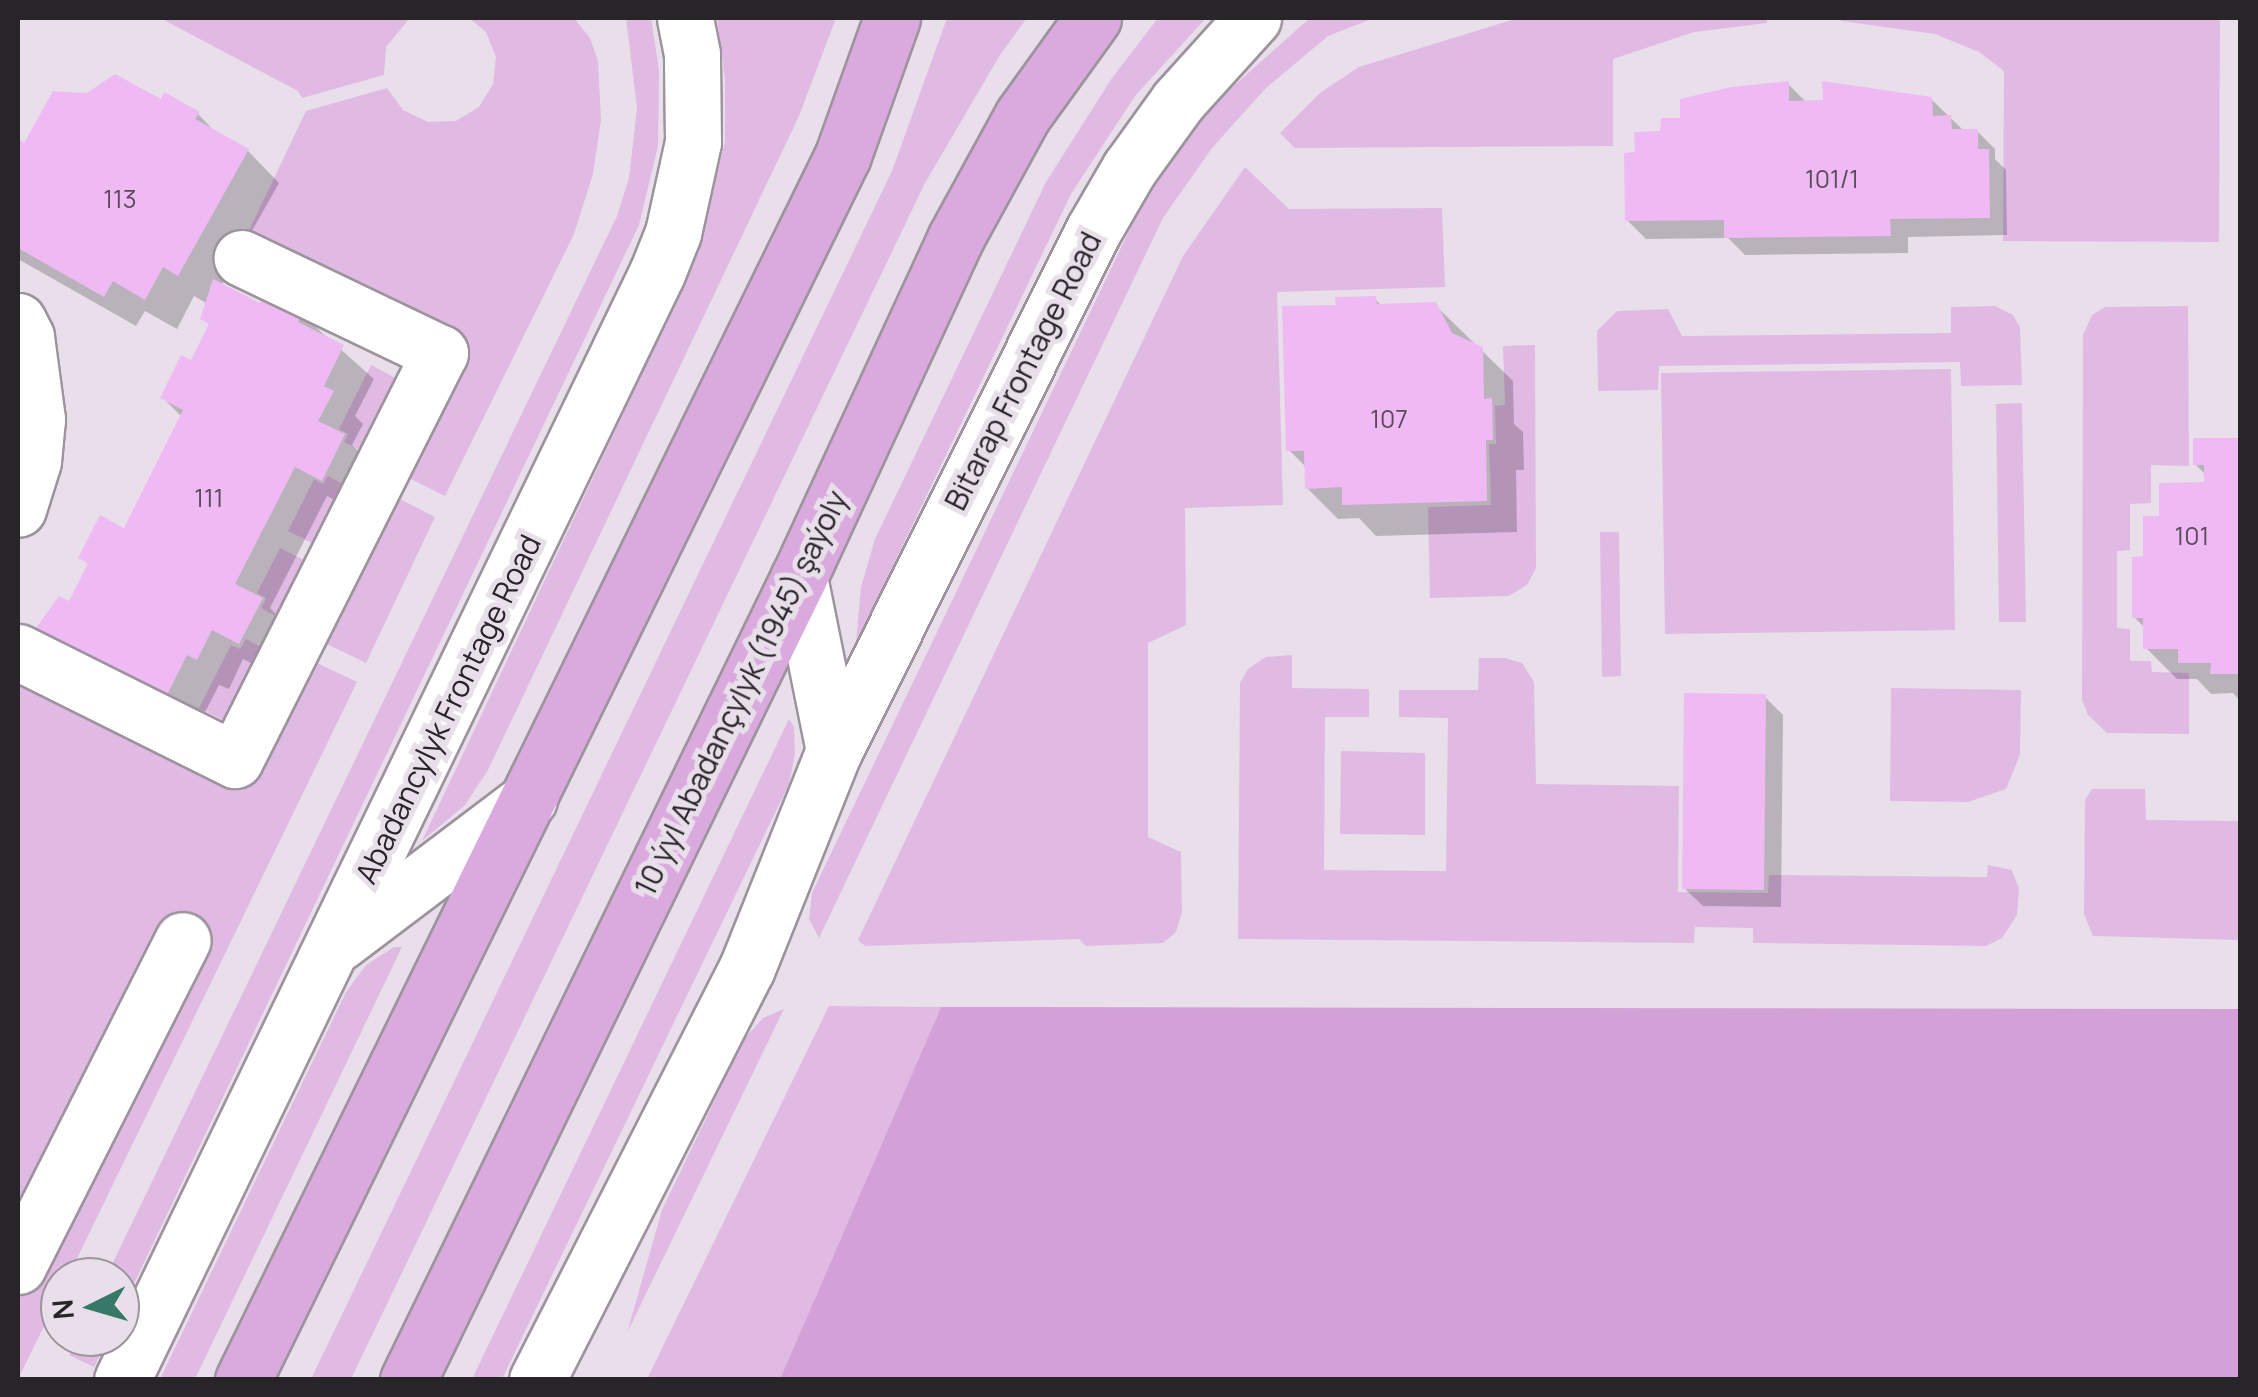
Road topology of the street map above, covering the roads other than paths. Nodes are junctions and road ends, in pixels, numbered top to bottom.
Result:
1 (685, 18) edge
2 (892, 18) edge
3 (1093, 18) edge
4 (1253, 18) edge
5 (242, 258) dead end
6 (18, 321) edge
7 (18, 509) edge
8 (799, 576) junction
9 (18, 652) edge
10 (834, 752) junction
11 (529, 800) junction
12 (183, 940) dead end
13 (333, 946) junction
14 (18, 1266) edge
15 (122, 1380) edge
16 (243, 1380) edge
17 (408, 1380) edge
18 (537, 1380) edge

1 - 13 street, Abadancylyk Frontage Road
2 - 11 main road
3 - 8 main road, 10 ýyl Abadançylyk (1945) şaýoly
4 - 10 street, Bitarap Frontage Road
5 - 9 street
6 - 7 street
8 - 10 street
8 - 17 main road, 10 ýyl Abadançylyk (1945) şaýoly
10 - 18 street
11 - 13 street
11 - 16 main road
12 - 14 street
13 - 15 street, Abadancylyk Frontage Road

